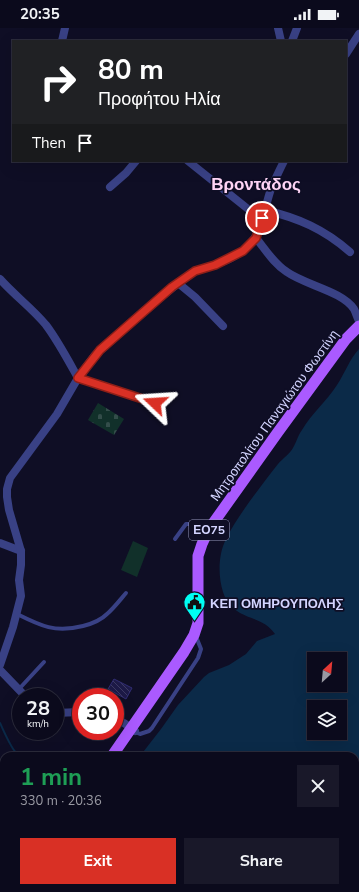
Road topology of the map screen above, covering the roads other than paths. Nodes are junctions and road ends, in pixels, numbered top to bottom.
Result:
1 (65, 28) edge
2 (278, 28) edge
3 (297, 28) edge
4 (359, 34) edge
5 (62, 40) edge
6 (281, 40) edge
7 (292, 40) edge
8 (347, 52) edge
9 (135, 162) edge
10 (189, 162) edge
11 (284, 162) edge
12 (110, 187) dead end
13 (264, 214) junction
14 (256, 238) junction
15 (350, 252) dead end
16 (0, 279) edge
17 (178, 283) junction
18 (359, 321) edge
19 (223, 326) dead end
20 (359, 326) edge
21 (359, 332) edge
22 (78, 378) junction
23 (155, 403) dead end
24 (207, 534) junction
25 (175, 539) dead end
26 (0, 543) edge
27 (21, 551) junction
28 (126, 593) dead end
29 (17, 614) junction
30 (44, 662) dead end
31 (0, 665) edge
32 (0, 670) edge
33 (17, 688) edge
34 (21, 688) edge
35 (124, 723) edge
36 (133, 730) junction
37 (115, 752) edge
38 (120, 752) edge

1 - 5 street
2 - 6 street
3 - 7 street
4 - 8 street
9 - 12 street
10 - 13 street
11 - 13 street
13 - 14 street
13 - 15 street
14 - 17 street
14 - 18 street
16 - 22 street
17 - 19 street
17 - 22 street
20 - 24 main road, Μητροπολίτου Παναγιώτου Φωστίνη / ΕΟ75
21 - 36 main road, Μητροπολίτου Παναγιώτου Φωστίνη / ΕΟ75
22 - 23 street
22 - 27 street
24 - 25 lane
24 - 36 main road, Μητροπολίτου Παναγιώτου Φωστίνη / ΕΟ75
26 - 27 street
27 - 29 street
28 - 29 lane
29 - 31 street
30 - 34 lane
32 - 33 street
35 - 36 street
36 - 37 main road, Μητροπολίτου Παναγιώτου Φωστίνη / ΕΟ75
36 - 38 main road, Μητροπολίτου Παναγιώτου Φωστίνη / ΕΟ75

